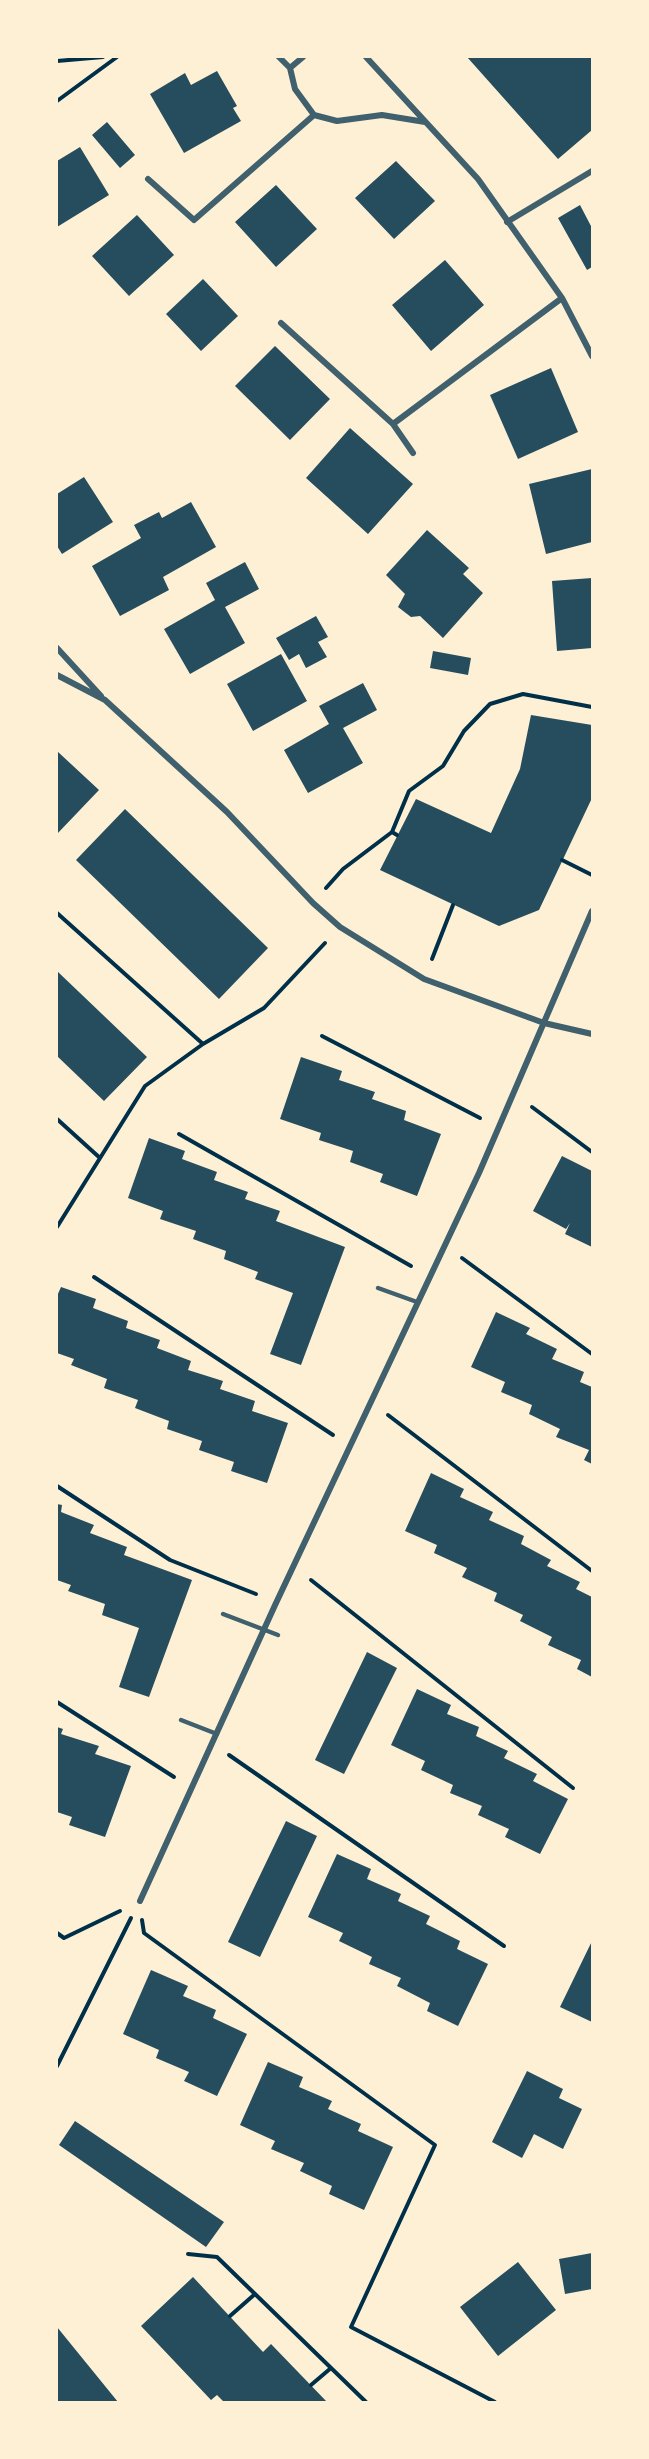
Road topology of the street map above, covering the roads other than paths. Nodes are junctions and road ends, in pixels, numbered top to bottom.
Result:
1 (279, 57) edge
2 (303, 57) edge
3 (366, 57) edge
4 (290, 68) junction
5 (314, 115) junction
6 (426, 122) junction
7 (592, 171) edge
8 (148, 179) dead end
9 (507, 222) junction
10 (562, 298) junction
11 (281, 323) dead end
12 (592, 356) edge
13 (393, 424) junction
14 (413, 453) dead end
15 (57, 648) edge
16 (57, 675) edge
17 (105, 700) junction
18 (592, 911) edge
19 (544, 1023) junction
20 (592, 1034) edge
21 (378, 1288) dead end
22 (417, 1302) junction
23 (223, 1614) dead end
24 (264, 1629) junction
25 (278, 1635) dead end
26 (182, 1720) dead end
27 (217, 1734) junction
28 (140, 1901) road end

1 - 4 street
2 - 4 street
3 - 6 street
4 - 5 street
5 - 6 street
5 - 8 street
6 - 9 street
7 - 9 street
9 - 10 street
10 - 12 street
10 - 13 street
11 - 13 street
13 - 14 street
15 - 17 street
16 - 17 street
17 - 19 street
18 - 19 street
19 - 20 street
19 - 22 street
21 - 22 lane
22 - 24 street
23 - 24 lane
24 - 25 lane
24 - 27 street
26 - 27 lane
27 - 28 street

